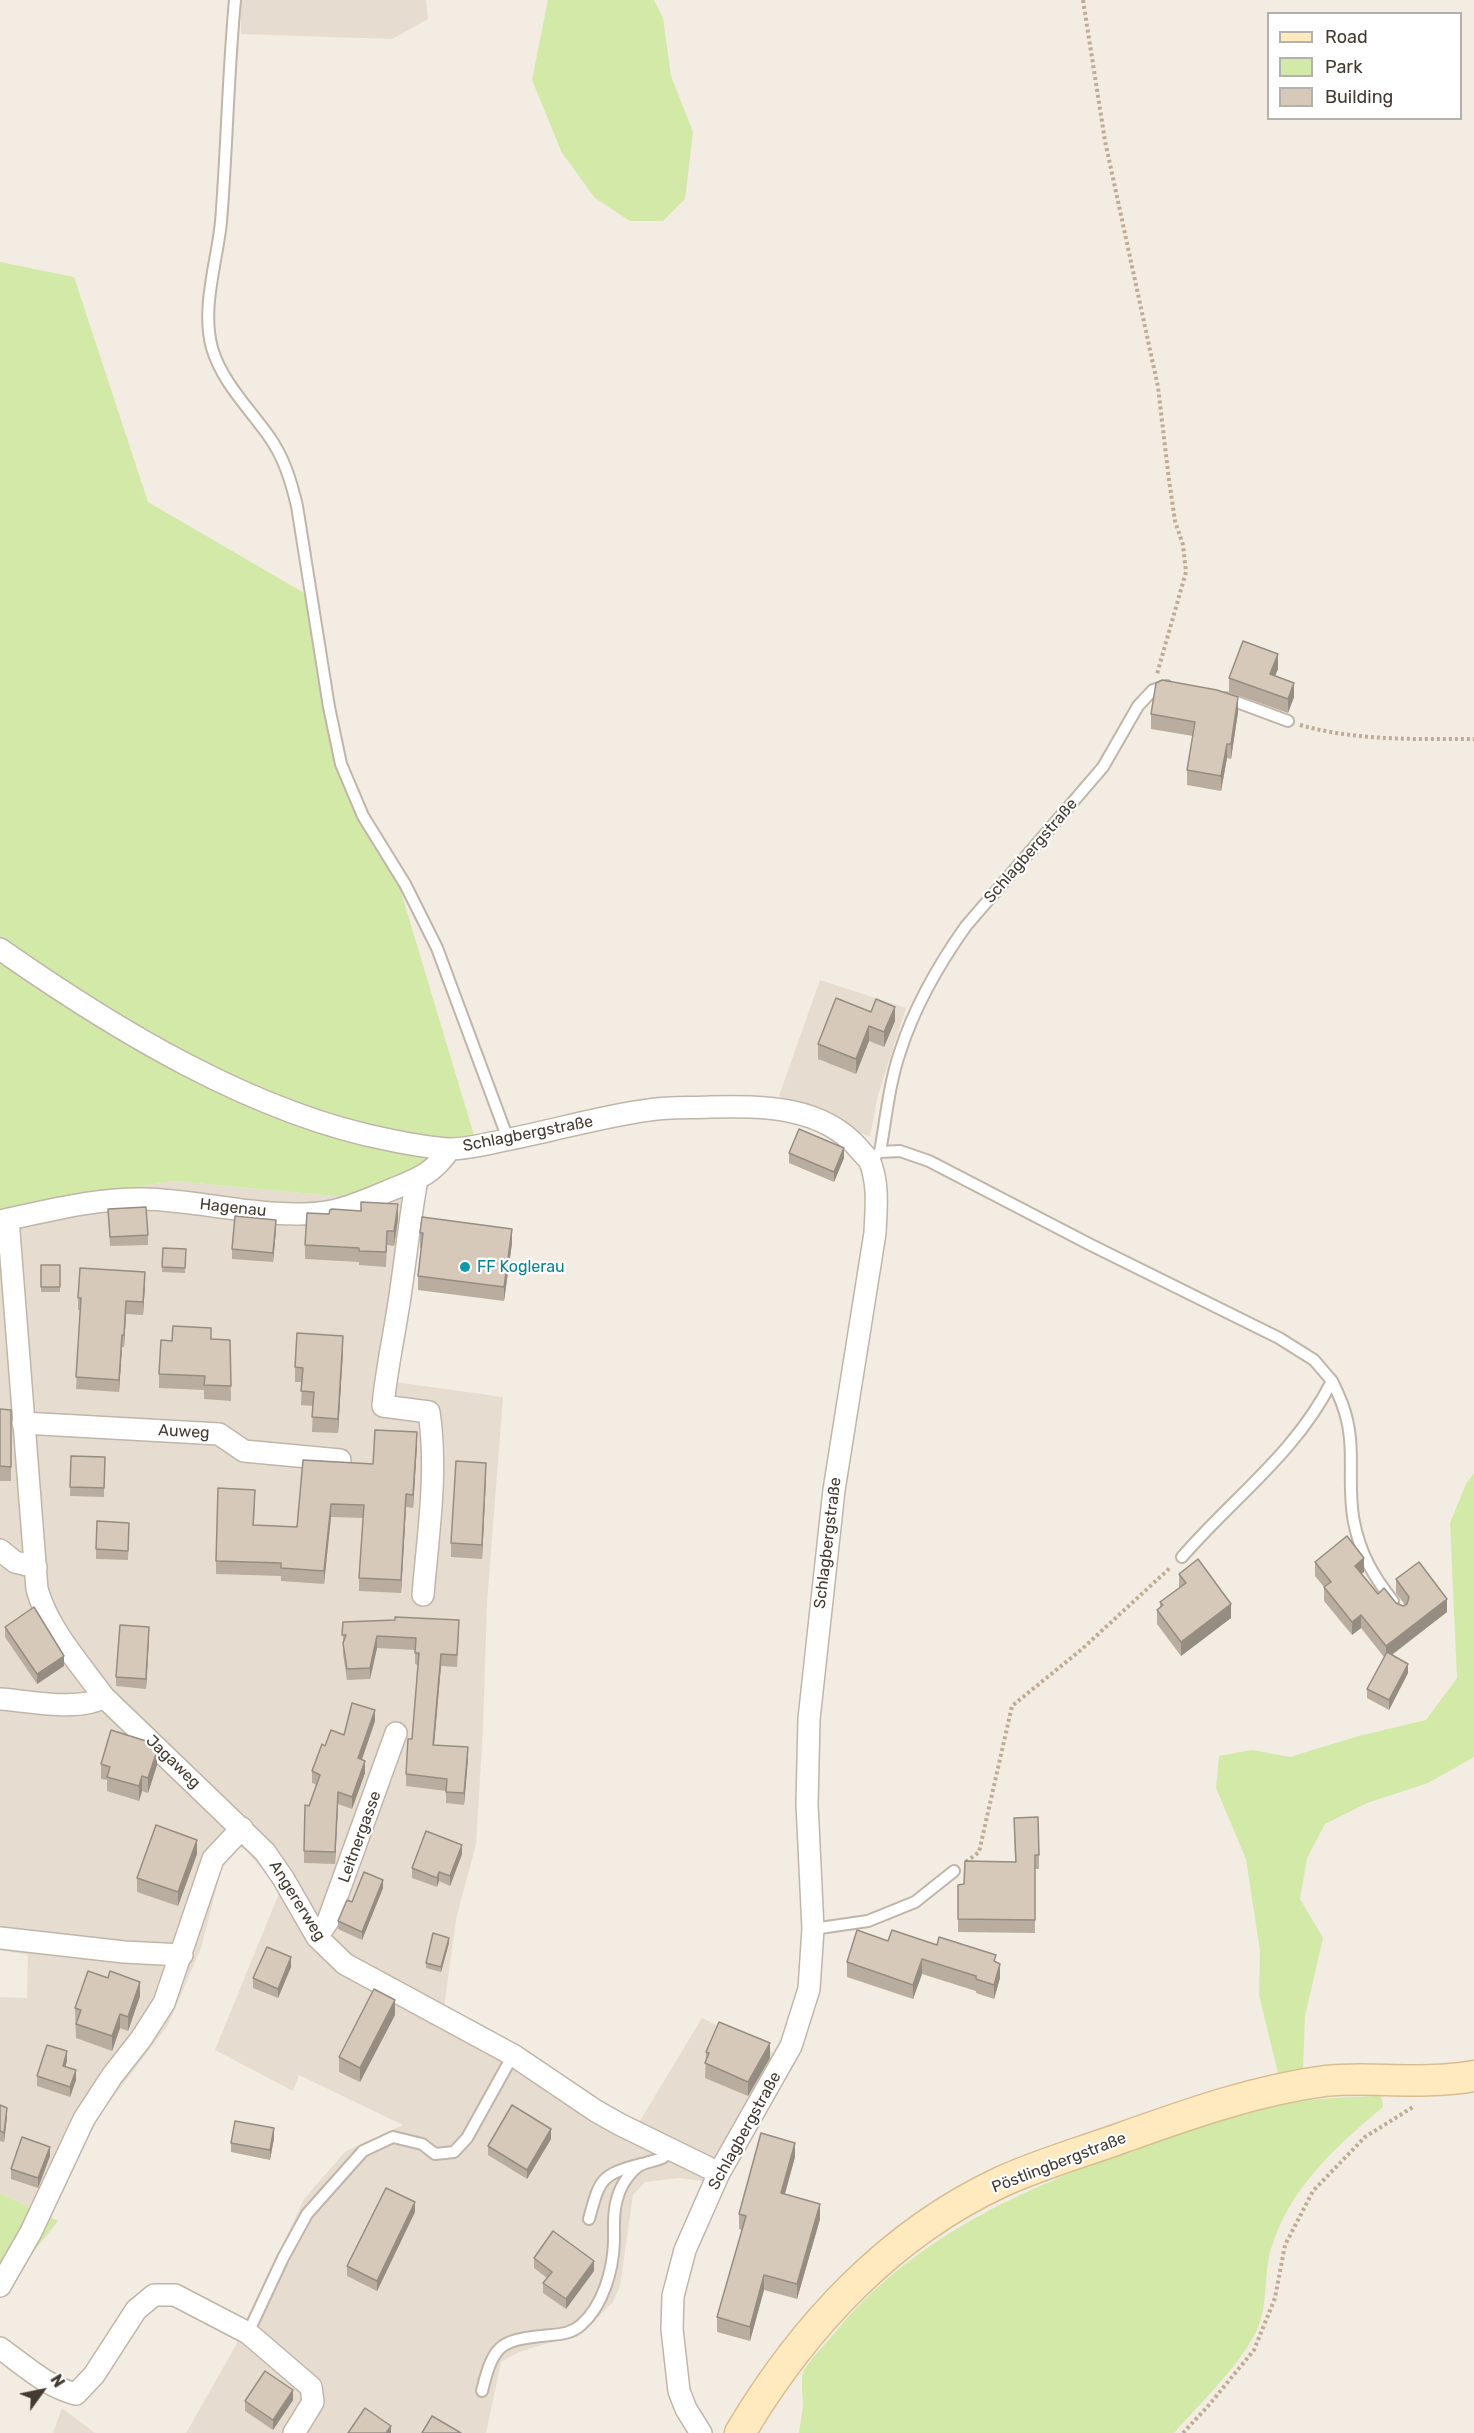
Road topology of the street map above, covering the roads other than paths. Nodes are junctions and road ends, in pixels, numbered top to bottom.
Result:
1 (235, 0) edge
2 (1175, 686) edge
3 (1216, 694) edge
4 (1288, 722) road end
5 (0, 949) edge
6 (508, 1139) junction
7 (450, 1149) junction
8 (874, 1156) junction
9 (417, 1179) junction
10 (4, 1220) edge
11 (1332, 1381) junction
12 (23, 1423) junction
13 (340, 1460) edge
14 (0, 1550) edge
15 (1182, 1557) road end
16 (36, 1567) junction
17 (423, 1595) dead end
18 (1402, 1612) edge
19 (104, 1696) junction
20 (0, 1699) edge
21 (396, 1733) dead end
22 (242, 1828) junction
23 (954, 1871) road end
24 (813, 1929) junction
25 (317, 1937) junction
26 (0, 1938) edge
27 (182, 1954) junction
28 (513, 2055) junction
29 (1474, 2076) edge
30 (670, 2150) junction
31 (642, 2164) junction
32 (719, 2173) junction
33 (589, 2219) dead end
34 (0, 2286) edge
35 (249, 2333) junction
36 (0, 2348) edge
37 (482, 2391) dead end
38 (294, 2433) edge
39 (701, 2433) edge
40 (740, 2433) edge

1 - 6 lane
2 - 8 lane, Schlagbergstraße
3 - 4 lane
5 - 7 street, Schlagbergstraße
6 - 7 street, Schlagbergstraße
6 - 8 street, Schlagbergstraße
7 - 9 street, Hagenau
8 - 11 lane
8 - 24 street, Schlagbergstraße
9 - 10 street, Hagenau
9 - 17 street
10 - 12 street
11 - 15 lane
11 - 18 lane
12 - 13 street, Auweg
12 - 16 street
14 - 16 street
16 - 19 street, Jagaweg
19 - 20 street
19 - 22 street, Jagaweg
21 - 25 street, Leitnergasse
22 - 25 street, Angererweg
22 - 27 street
23 - 24 lane
24 - 32 street, Schlagbergstraße
25 - 28 street, Angererweg
26 - 27 street
27 - 34 street
28 - 30 street, Angererweg
28 - 35 lane
29 - 40 main road, Pöstlingbergstraße
30 - 31 lane
30 - 32 street, Angererweg
31 - 33 lane
31 - 37 lane
32 - 39 street, Schlagbergstraße
35 - 36 street
35 - 38 street

